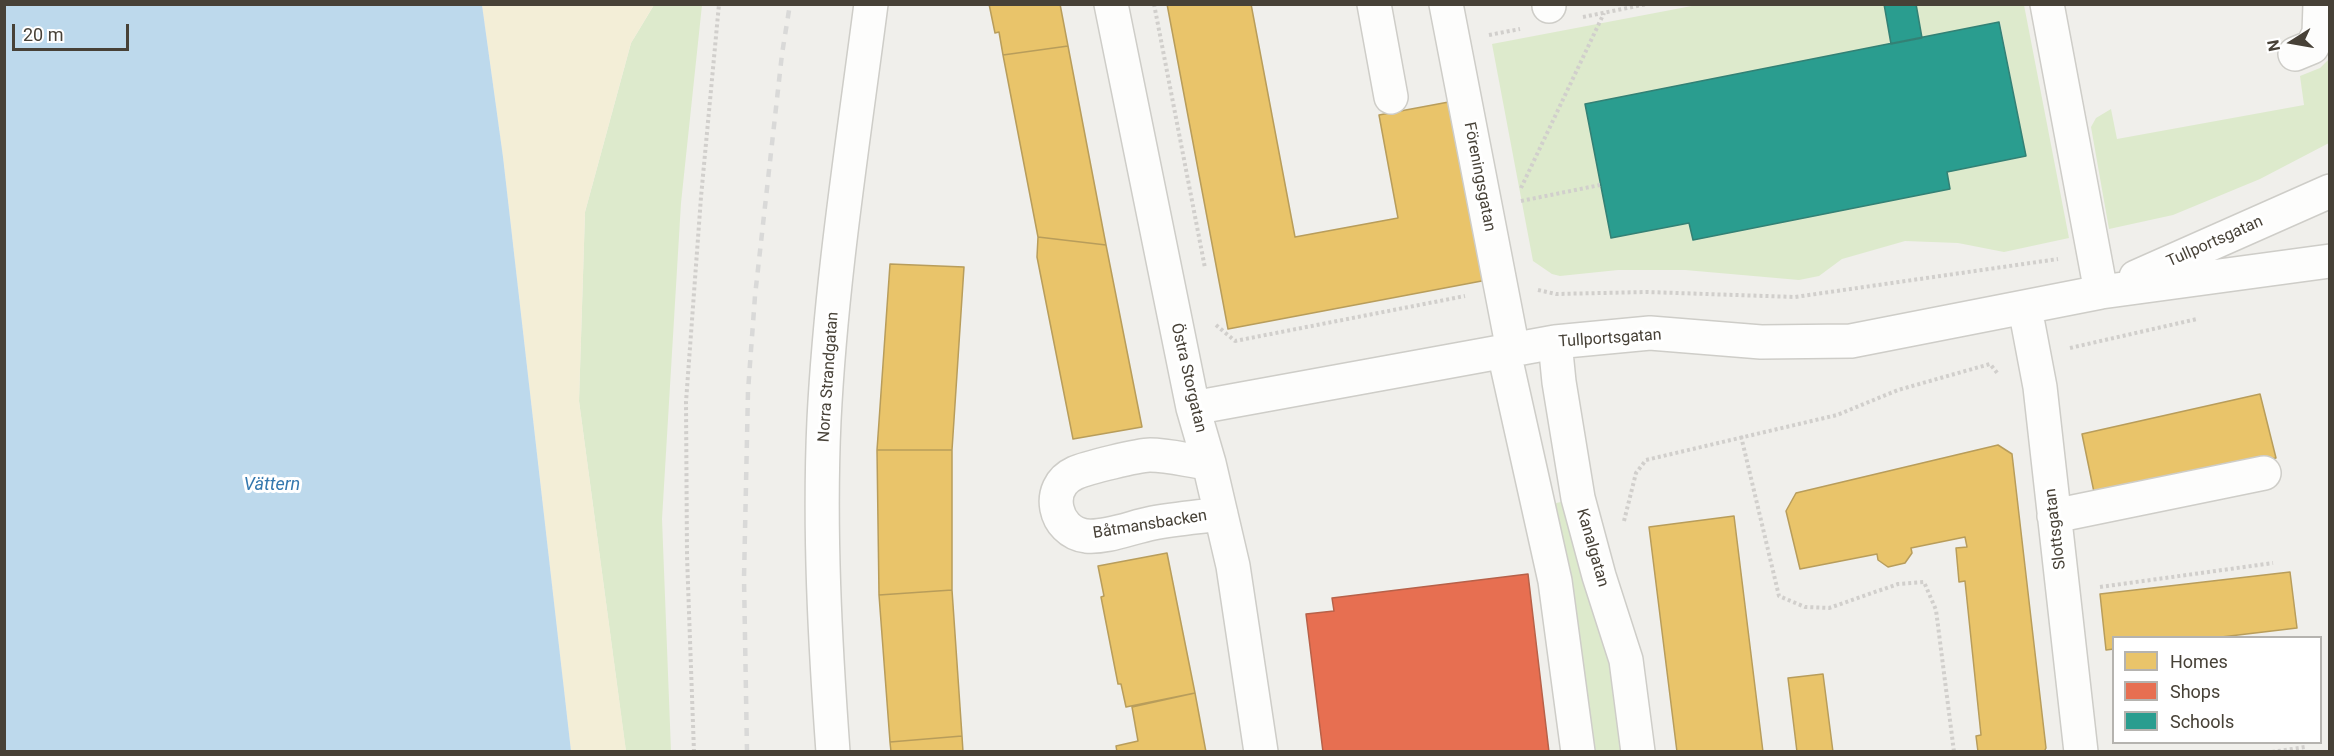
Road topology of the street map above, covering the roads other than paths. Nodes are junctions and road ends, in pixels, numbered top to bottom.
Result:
1 (871, 4) edge
2 (1112, 4) edge
3 (1374, 4) edge
4 (1446, 4) edge
5 (2046, 4) edge
6 (2320, 4) edge
7 (2295, 54) dead end
8 (1390, 97) dead end
9 (2330, 191) edge
10 (2330, 261) edge
11 (2101, 292) junction
12 (2025, 308) junction
13 (1555, 342) junction
14 (1509, 351) junction
15 (1193, 408) junction
16 (1209, 463) junction
17 (2264, 473) dead end
18 (1221, 514) junction
19 (2054, 516) junction
20 (833, 752) edge
21 (1261, 752) edge
22 (1578, 752) edge
23 (1638, 752) edge
24 (2081, 752) edge

1 - 20 street, Norra Strandgatan
2 - 15 street, Östra Storgatan
3 - 8 street
4 - 14 street, Föreningsgatan
5 - 11 street
6 - 7 street
9 - 11 street, Tullportsgatan
10 - 11 street, Tullportsgatan
11 - 12 street, Tullportsgatan
12 - 13 street, Tullportsgatan
12 - 19 street, Slottsgatan
13 - 14 street, Tullportsgatan
13 - 23 street, Kanalgatan
14 - 15 street, Tullportsgatan
14 - 22 street
15 - 16 street, Östra Storgatan
16 - 18 street, Östra Storgatan
16 - 18 street, Båtmansbacken
17 - 19 street
18 - 21 street, Östra Storgatan
19 - 24 street, Slottsgatan

